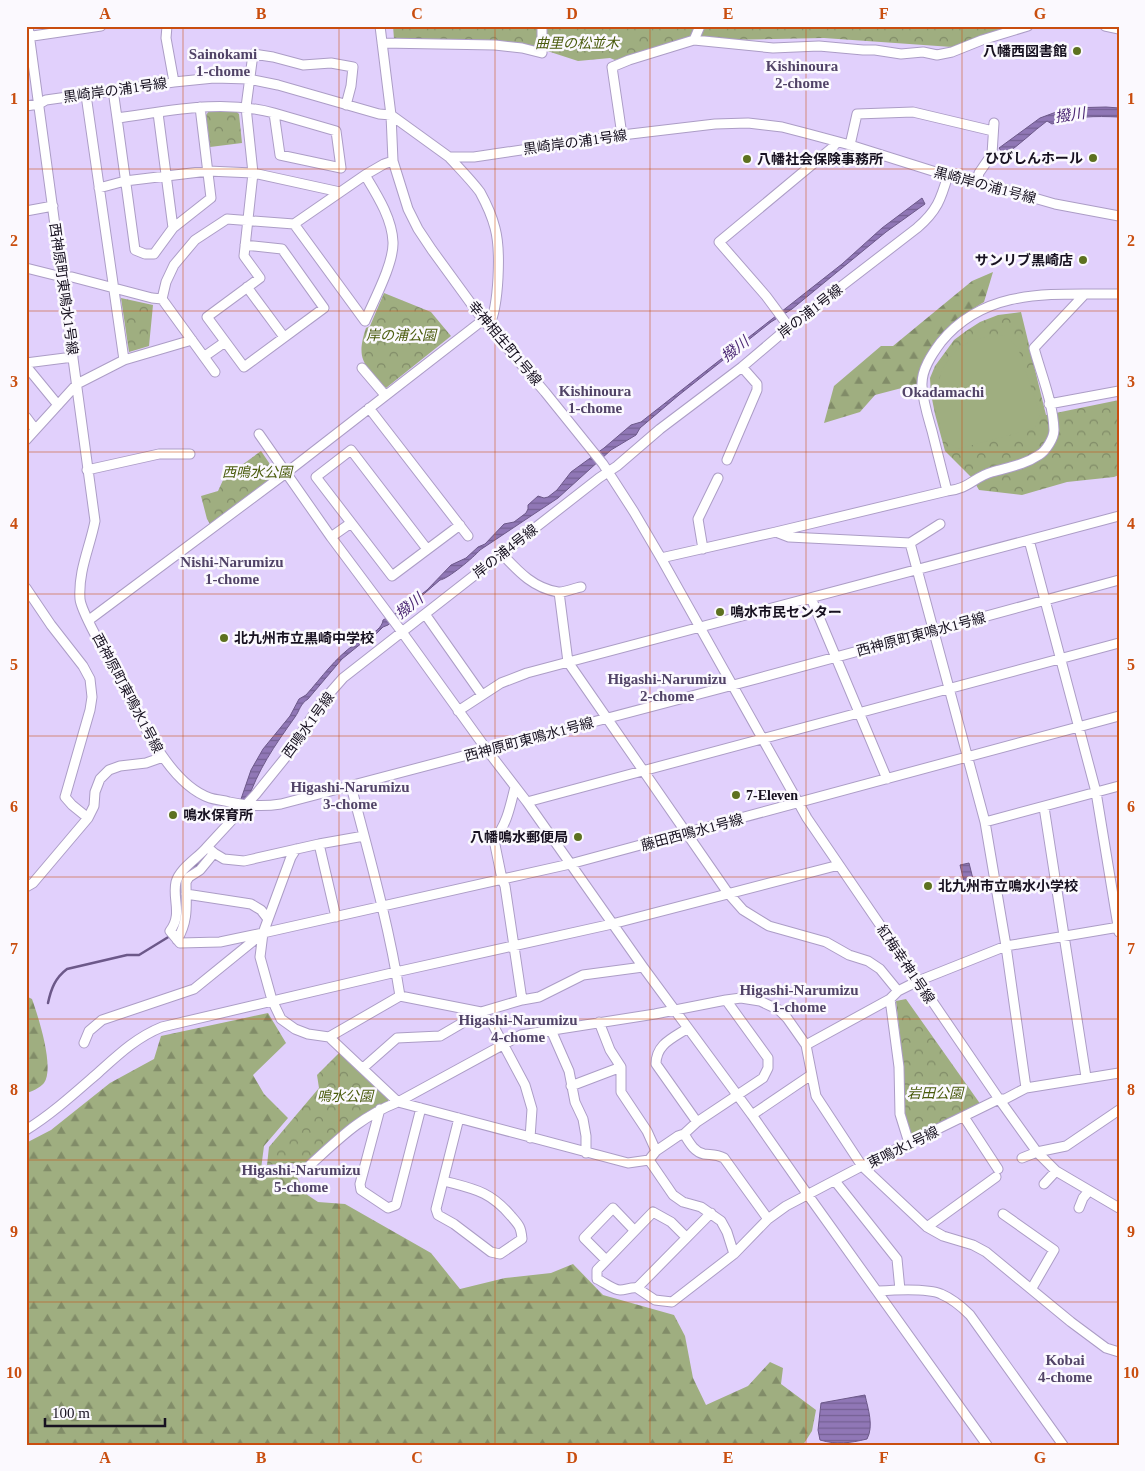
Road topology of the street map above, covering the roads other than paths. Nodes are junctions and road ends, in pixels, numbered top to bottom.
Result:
1 (28, 26) edge
2 (100, 26) edge
3 (167, 26) edge
4 (380, 26) edge
5 (542, 26) edge
6 (700, 26) edge
7 (1028, 26) edge
8 (1105, 26) edge
9 (1119, 29) edge
10 (28, 37) edge
11 (694, 40) junction
12 (382, 43) junction
13 (250, 79) junction
14 (174, 82) junction
15 (113, 90) junction
16 (86, 95) junction
17 (39, 104) junction
18 (346, 105) junction
19 (26, 106) edge
20 (200, 107) junction
21 (246, 107) junction
22 (158, 113) junction
23 (274, 114) junction
24 (390, 115) junction
25 (117, 118) junction
26 (622, 135) junction
27 (837, 142) junction
28 (850, 145) junction
29 (450, 157) junction
30 (393, 161) junction
31 (208, 170) junction
32 (253, 173) junction
33 (364, 175) junction
34 (948, 175) junction
35 (167, 176) junction
36 (125, 181) junction
37 (977, 182) junction
38 (99, 188) junction
39 (340, 192) junction
40 (53, 206) junction
41 (26, 211) edge
42 (1119, 216) edge
43 (247, 220) junction
44 (294, 224) junction
45 (173, 228) junction
46 (245, 245) junction
47 (26, 268) edge
48 (62, 277) junction
49 (247, 287) junction
50 (114, 288) junction
51 (1119, 294) edge
52 (1084, 295) junction
53 (162, 299) junction
54 (486, 323) junction
55 (786, 324) junction
56 (284, 337) junction
57 (192, 340) junction
58 (225, 342) junction
59 (205, 356) junction
60 (73, 358) junction
61 (124, 360) junction
62 (26, 365) edge
63 (742, 366) junction
64 (362, 368) dead end
65 (215, 372) dead end
66 (77, 384) junction
67 (1119, 391) edge
68 (385, 395) junction
69 (1049, 404) junction
70 (58, 405) junction
71 (369, 408) junction
72 (26, 417) edge
73 (35, 429) junction
74 (259, 434) dead end
75 (26, 440) edge
76 (190, 454) dead end
77 (727, 460) dead end
78 (87, 470) junction
79 (608, 471) junction
80 (286, 473) junction
81 (718, 478) dead end
82 (947, 491) junction
83 (1119, 516) edge
84 (352, 523) junction
85 (940, 524) dead end
86 (460, 525) junction
87 (776, 532) junction
88 (468, 536) dead end
89 (331, 537) junction
90 (1029, 540) junction
91 (910, 543) junction
92 (427, 549) junction
93 (703, 549) junction
94 (502, 554) junction
95 (661, 558) junction
96 (917, 570) junction
97 (1119, 580) edge
98 (581, 587) dead end
99 (26, 588) edge
100 (559, 592) junction
101 (811, 598) junction
102 (1045, 601) junction
103 (425, 614) junction
104 (89, 620) junction
105 (699, 628) junction
106 (400, 630) junction
107 (933, 631) junction
108 (1119, 642) edge
109 (836, 656) junction
110 (1060, 658) junction
111 (568, 662) junction
112 (732, 685) junction
113 (949, 688) junction
114 (482, 695) junction
115 (458, 710) junction
116 (860, 712) junction
117 (1119, 716) edge
118 (606, 718) junction
119 (1079, 727) junction
120 (762, 739) junction
121 (487, 750) junction
122 (163, 757) junction
123 (968, 758) junction
124 (644, 771) junction
125 (887, 778) junction
126 (351, 786) junction
127 (1119, 786) edge
128 (516, 787) junction
129 (1096, 792) junction
130 (527, 802) junction
131 (800, 803) junction
132 (245, 806) junction
133 (1044, 806) junction
134 (88, 818) junction
135 (985, 822) junction
136 (688, 833) junction
137 (364, 836) junction
138 (319, 844) junction
139 (296, 849) junction
140 (211, 850) junction
141 (570, 864) junction
142 (839, 865) junction
143 (502, 880) junction
144 (26, 887) edge
145 (728, 893) junction
146 (186, 894) junction
147 (381, 907) junction
148 (336, 917) junction
149 (268, 919) junction
150 (612, 924) junction
151 (1118, 927) edge
152 (1119, 932) edge
153 (263, 933) junction
154 (174, 936) junction
155 (1065, 936) junction
156 (1006, 946) junction
157 (514, 947) junction
158 (643, 967) junction
159 (396, 972) junction
160 (918, 980) junction
161 (898, 991) junction
162 (400, 996) junction
163 (890, 999) junction
164 (272, 1000) junction
165 (522, 1000) junction
166 (726, 1000) junction
167 (675, 1009) junction
168 (481, 1012) junction
169 (599, 1022) junction
170 (688, 1028) junction
171 (550, 1030) junction
172 (329, 1037) junction
173 (84, 1043) dead end
174 (504, 1044) junction
175 (806, 1045) junction
176 (363, 1068) junction
177 (621, 1068) junction
178 (811, 1075) junction
179 (1117, 1075) edge
180 (1086, 1078) junction
181 (571, 1086) junction
182 (1026, 1088) junction
183 (738, 1095) junction
184 (999, 1099) junction
185 (398, 1102) junction
186 (421, 1108) junction
187 (380, 1109) junction
188 (1119, 1110) edge
189 (752, 1115) junction
190 (964, 1117) junction
191 (460, 1118) junction
192 (697, 1122) junction
193 (26, 1130) edge
194 (684, 1134) junction
195 (530, 1138) junction
196 (909, 1143) junction
197 (656, 1151) junction
198 (1037, 1152) junction
199 (586, 1153) junction
200 (1022, 1158) dead end
201 (649, 1160) junction
202 (310, 1165) dead end
203 (862, 1166) junction
204 (1056, 1171) junction
205 (444, 1181) junction
206 (835, 1181) junction
207 (1044, 1184) dead end
208 (1088, 1192) junction
209 (808, 1195) junction
210 (1079, 1208) dead end
211 (1119, 1208) edge
212 (711, 1213) junction
213 (1003, 1214) dead end
214 (768, 1219) junction
215 (927, 1227) junction
216 (634, 1230) junction
217 (686, 1237) junction
218 (734, 1254) junction
219 (606, 1260) junction
220 (637, 1288) junction
221 (1032, 1288) junction
222 (900, 1290) junction
223 (878, 1291) junction
224 (1119, 1352) edge
225 (988, 1445) edge
226 (1063, 1445) edge

1 - 10 street, 西神原町東鳴水1号線
2 - 10 street
3 - 14 street
4 - 12 street, 幸神相生町1号線
5 - 12 street
6 - 11 street
7 - 11 street
8 - 9 street
10 - 17 street, 西神原町東鳴水1号線
11 - 26 street
12 - 24 street, 幸神相生町1号線
13 - 14 street, 黒崎岸の浦1号線
13 - 18 street, 黒崎岸の浦1号線
13 - 18 street
13 - 21 street
14 - 15 street, 黒崎岸の浦1号線
15 - 16 street, 黒崎岸の浦1号線
15 - 25 street
16 - 17 street, 黒崎岸の浦1号線
16 - 38 street
17 - 19 street, 黒崎岸の浦1号線
17 - 40 street, 西神原町東鳴水1号線
18 - 24 street, 黒崎岸の浦1号線
20 - 21 street
20 - 22 street
20 - 31 street
21 - 23 street
21 - 32 street
22 - 25 street
22 - 35 street
23 - 23 street
24 - 29 street, 黒崎岸の浦1号線
24 - 30 street, 幸神相生町1号線
25 - 36 street
26 - 27 street, 黒崎岸の浦1号線
26 - 29 street, 黒崎岸の浦1号線
27 - 28 street, 黒崎岸の浦1号線
27 - 55 street
28 - 34 street, 黒崎岸の浦1号線
28 - 37 street
29 - 54 street
30 - 33 street
30 - 54 street, 幸神相生町1号線
31 - 32 street
31 - 35 street
31 - 45 street
32 - 39 street
32 - 43 street
33 - 39 street
33 - 44 street
34 - 37 street, 黒崎岸の浦1号線
34 - 55 street, 岸の浦1号線
35 - 36 street
35 - 45 street
36 - 38 street
36 - 45 street
37 - 42 street, 黒崎岸の浦1号線
38 - 50 street
39 - 44 street
40 - 41 street
40 - 48 street, 西神原町東鳴水1号線
43 - 44 street
43 - 46 street
43 - 53 street
46 - 49 street
46 - 56 street
47 - 48 street
48 - 50 street
48 - 60 street, 西神原町東鳴水1号線
49 - 56 street
49 - 58 street
50 - 53 street
50 - 61 street
51 - 52 street
52 - 69 street
52 - 82 street
53 - 57 street
54 - 68 street
54 - 79 street, 幸神相生町1号線
55 - 63 street, 岸の浦1号線
56 - 58 street
57 - 59 street
57 - 61 street
58 - 59 street
59 - 65 street
60 - 62 street
60 - 66 street, 西神原町東鳴水1号線
61 - 66 street
62 - 70 street
63 - 77 street
63 - 79 street, 岸の浦1号線
64 - 68 street
66 - 70 street
66 - 78 street, 西神原町東鳴水1号線
67 - 69 street
68 - 71 street
69 - 82 street
70 - 73 street
71 - 80 street
71 - 86 street
72 - 73 street
73 - 75 street
74 - 80 street
76 - 78 street
78 - 104 street, 西神原町東鳴水1号線
79 - 94 street, 岸の浦4号線
79 - 95 street, 幸神相生町1号線
80 - 89 street
80 - 104 street
81 - 93 street
82 - 87 street
83 - 90 street
84 - 89 street
84 - 92 street
84 - 92 street
85 - 91 street
86 - 88 street
86 - 92 street
87 - 91 street
87 - 93 street
89 - 106 street
90 - 96 street
90 - 102 street
91 - 96 street
93 - 95 street
94 - 100 street
94 - 103 street, 岸の浦4号線
95 - 105 street, 幸神相生町1号線
96 - 101 street
96 - 107 street
97 - 102 street, 西神原町東鳴水1号線
98 - 100 street
99 - 134 street
100 - 111 street
101 - 105 street
101 - 109 street
102 - 107 street, 西神原町東鳴水1号線
102 - 110 street
103 - 106 street, 岸の浦4号線
103 - 114 street
104 - 122 street, 西神原町東鳴水1号線
105 - 111 street
105 - 112 street, 幸神相生町1号線
106 - 115 street
106 - 132 street, 西鳴水1号線
107 - 109 street, 西神原町東鳴水1号線
107 - 113 street
108 - 110 street
109 - 112 street, 西神原町東鳴水1号線
109 - 116 street
110 - 113 street
110 - 119 street
111 - 114 street
111 - 118 street
112 - 118 street, 西神原町東鳴水1号線
112 - 120 street, 紅梅幸神1号線
113 - 116 street
113 - 123 street
114 - 115 street
115 - 121 street
116 - 120 street
116 - 125 street
117 - 119 street, 藤田西鳴水1号線
118 - 121 street, 西神原町東鳴水1号線
118 - 124 street
119 - 123 street, 藤田西鳴水1号線
119 - 129 street
120 - 124 street
120 - 131 street, 紅梅幸神1号線
121 - 126 street, 西神原町東鳴水1号線
121 - 128 street
122 - 132 street, 西神原町東鳴水1号線
122 - 134 street
123 - 125 street, 藤田西鳴水1号線
123 - 135 street
124 - 130 street
124 - 136 street
125 - 131 street, 藤田西鳴水1号線
126 - 132 street, 西神原町東鳴水1号線
126 - 137 street
127 - 129 street
128 - 130 street
128 - 143 street
129 - 133 street
129 - 151 street
130 - 141 street
131 - 136 street, 藤田西鳴水1号線
131 - 142 street, 紅梅幸神1号線
132 - 140 street, 西鳴水1号線
133 - 135 street
133 - 155 street
134 - 144 street
135 - 156 street
136 - 141 street, 藤田西鳴水1号線
136 - 145 street
137 - 138 street
137 - 147 street
138 - 139 street
138 - 148 street
139 - 140 street
139 - 149 street
140 - 146 street
140 - 154 street
141 - 143 street, 藤田西鳴水1号線
141 - 150 street
142 - 145 street
142 - 160 street, 紅梅幸神1号線
143 - 147 street, 藤田西鳴水1号線
143 - 157 street
145 - 150 street
145 - 161 street
146 - 149 street
146 - 154 street
147 - 148 street, 藤田西鳴水1号線
147 - 159 street
148 - 153 street, 藤田西鳴水1号線
149 - 153 street
150 - 157 street
150 - 158 street
151 - 152 street
151 - 155 street
153 - 154 street, 藤田西鳴水1号線
153 - 164 street
153 - 173 street
155 - 156 street
155 - 180 street
156 - 160 street
156 - 182 street
157 - 159 street
157 - 165 street
158 - 165 street
158 - 167 street
159 - 162 street
159 - 164 street
160 - 161 street
160 - 184 street, 紅梅幸神1号線
161 - 163 street
162 - 168 street
162 - 172 street
163 - 175 street
163 - 196 street
164 - 172 street
164 - 193 street
165 - 168 street
166 - 167 street
166 - 175 street
166 - 183 street
167 - 169 street
167 - 170 street
168 - 174 street
168 - 176 street
169 - 171 street
169 - 177 street
170 - 183 street
170 - 192 street
171 - 174 street
171 - 181 street
172 - 176 street
174 - 185 street
174 - 195 street
175 - 178 street
176 - 185 street
177 - 181 street
177 - 197 street
178 - 189 street
178 - 203 street
179 - 180 street, 東鳴水1号線
180 - 182 street, 東鳴水1号線
181 - 199 street
182 - 184 street, 東鳴水1号線
183 - 189 street
183 - 192 street
184 - 190 street, 東鳴水1号線
184 - 198 street, 紅梅幸神1号線
185 - 186 street
185 - 187 street
186 - 187 street
186 - 191 street
187 - 202 street
188 - 198 street
189 - 209 street
190 - 196 street, 東鳴水1号線
190 - 215 street
191 - 195 street
191 - 205 street
192 - 194 street
194 - 197 street
194 - 214 street
195 - 199 street
196 - 203 street, 東鳴水1号線
197 - 201 street
198 - 200 street
198 - 204 street, 紅梅幸神1号線
199 - 201 street
201 - 212 street
203 - 206 street, 東鳴水1号線
203 - 215 street
204 - 207 street
204 - 208 street, 紅梅幸神1号線
205 - 205 street
206 - 209 street, 東鳴水1号線
206 - 222 street
208 - 210 street
208 - 211 street, 紅梅幸神1号線
209 - 214 street, 東鳴水1号線
209 - 223 street
212 - 217 street
212 - 218 street
213 - 221 street
214 - 218 street, 東鳴水1号線
215 - 221 street
216 - 217 street
216 - 219 street
216 - 219 street
217 - 220 street
218 - 220 street, 東鳴水1号線
219 - 220 street
221 - 224 street
222 - 223 street
222 - 226 street
223 - 225 street

